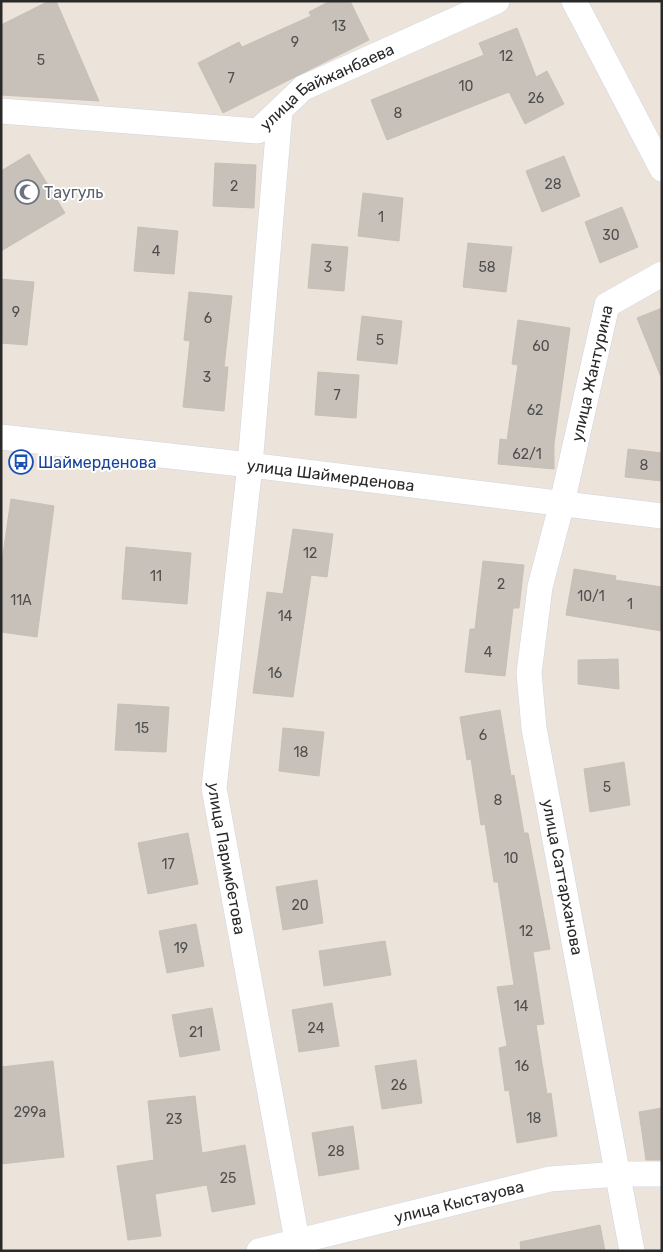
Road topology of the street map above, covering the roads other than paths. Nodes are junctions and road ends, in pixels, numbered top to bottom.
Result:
1 (497, 1) edge
2 (574, 1) edge
3 (1, 112) edge
4 (280, 112) junction
5 (662, 169) edge
6 (662, 274) edge
7 (2, 443) edge
8 (250, 465) junction
9 (562, 503) junction
10 (662, 516) edge
11 (619, 1174) junction
12 (662, 1174) edge
13 (298, 1246) edge
14 (260, 1251) edge
15 (632, 1251) edge

1 - 4 street, улица Байжанбаева
2 - 5 street
3 - 4 street, улица Байжанбаева
4 - 8 street, улица Паримбетова
6 - 9 street, улица Жантурина
7 - 8 street, улица Шаймерденова
8 - 9 street, улица Шаймерденова
8 - 13 street, улица Паримбетова
9 - 10 street, улица Шаймерденова
9 - 11 street, улица Саттарханова
11 - 12 street, улица Кыстауова
11 - 13 street, улица Кыстауова
11 - 15 street, улица Саттарханова
13 - 14 street, улица Кыстауова

